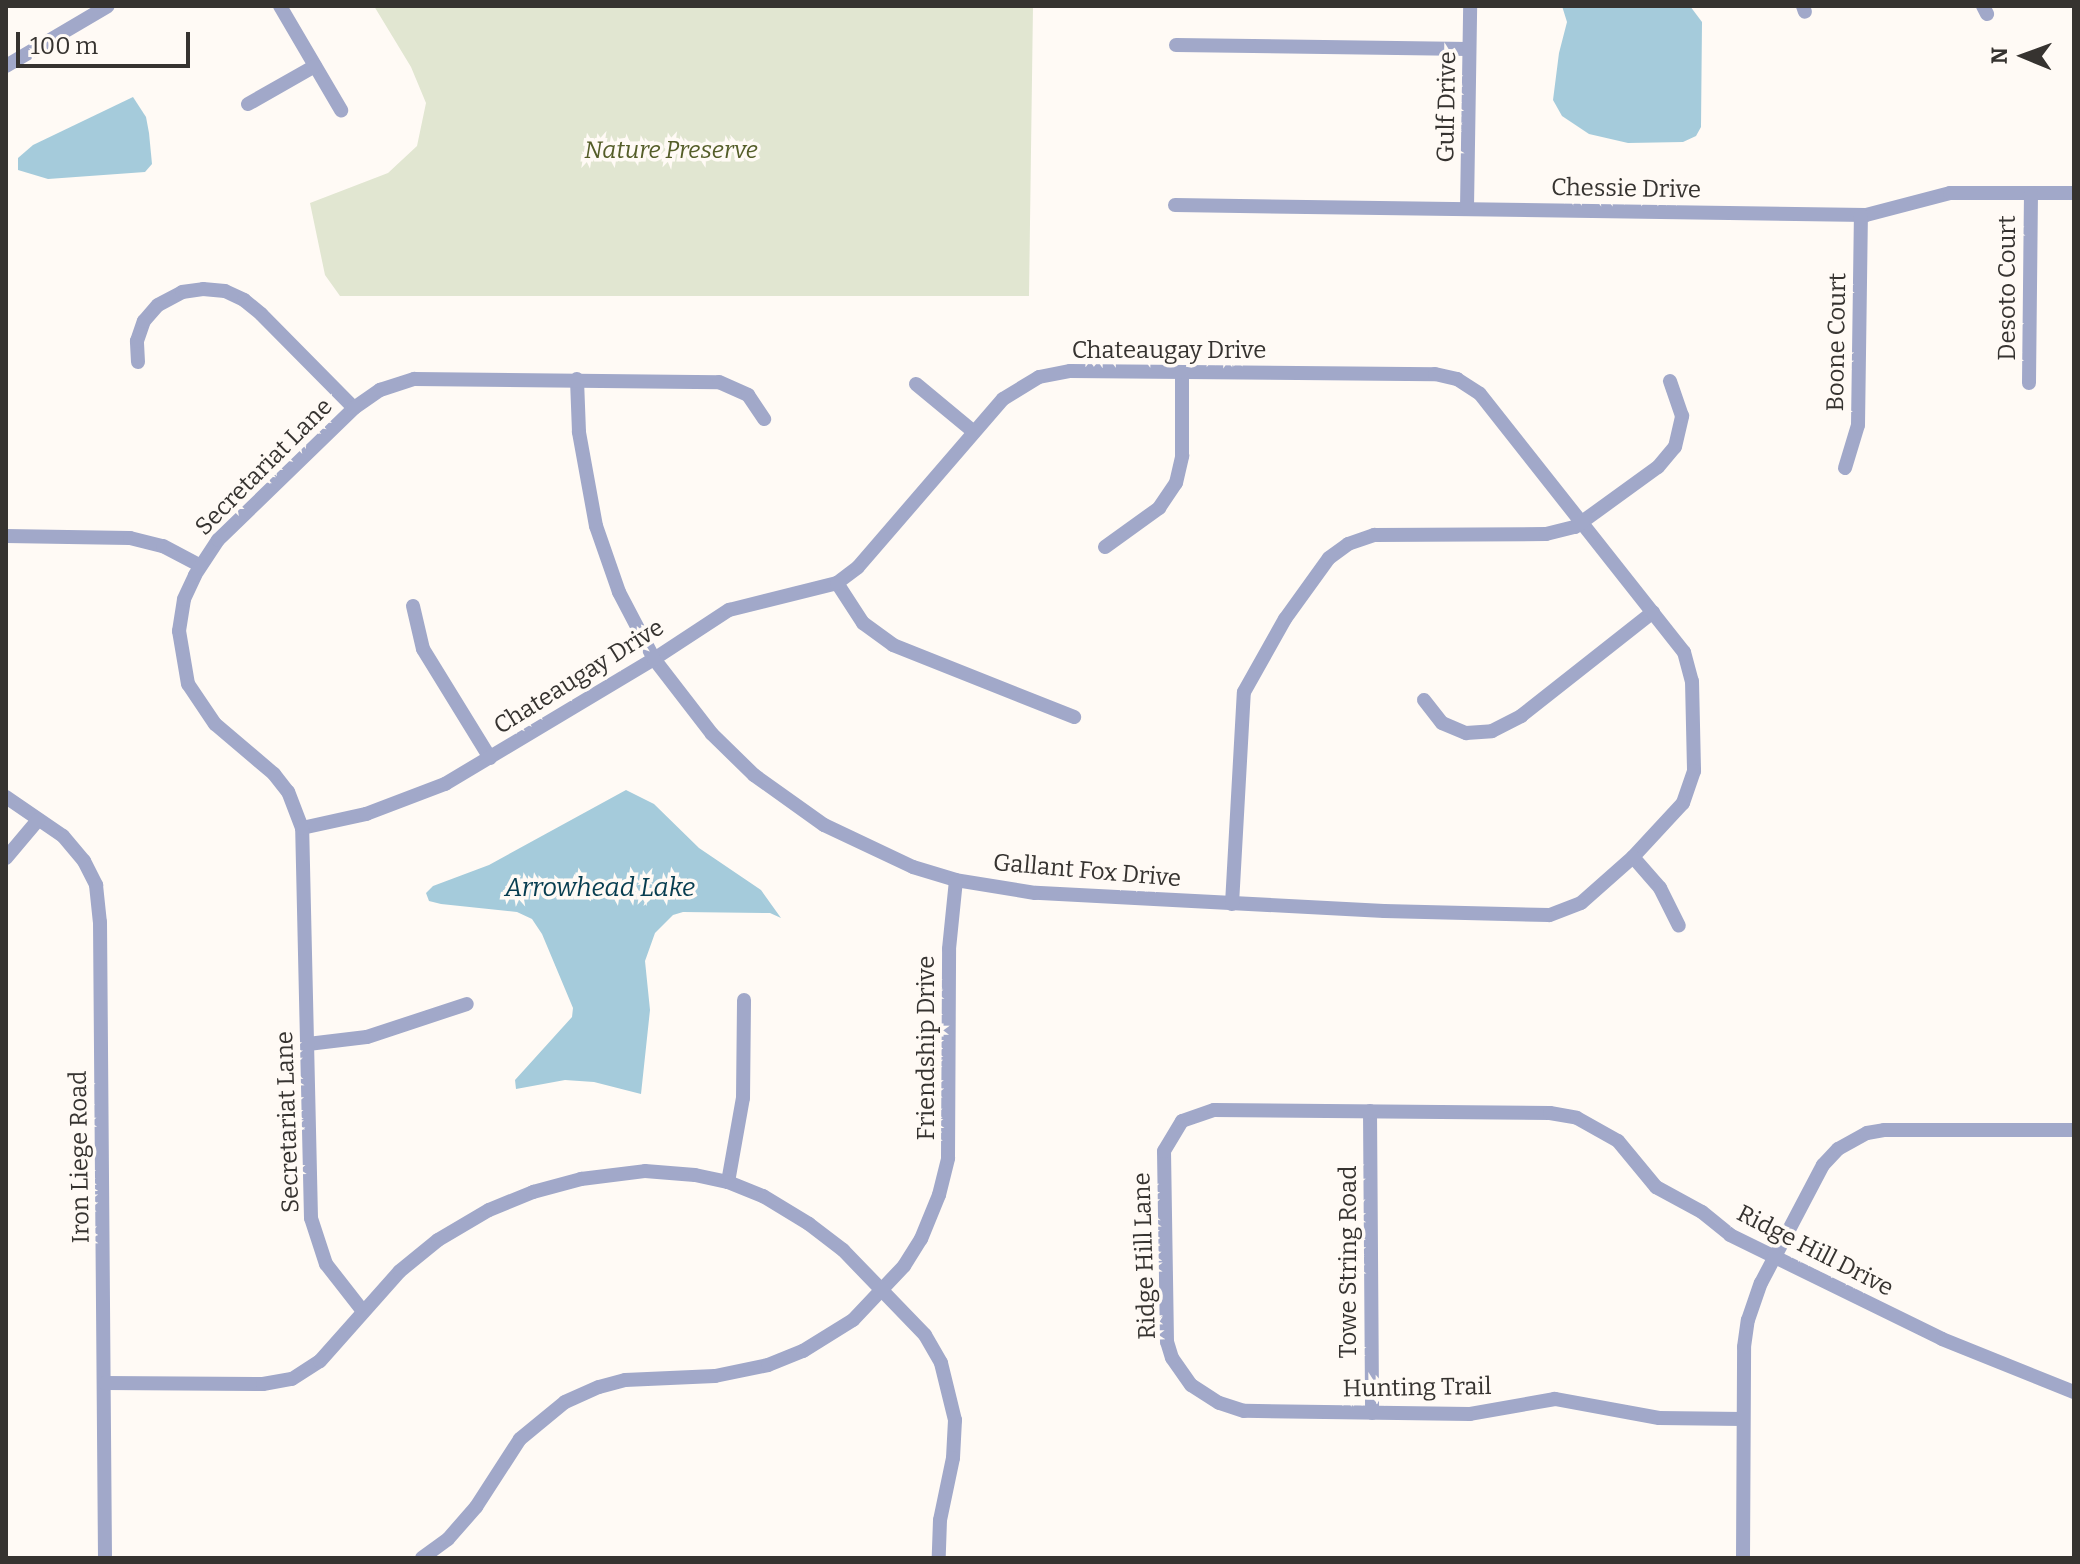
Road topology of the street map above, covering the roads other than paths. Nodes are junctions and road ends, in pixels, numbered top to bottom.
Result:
1 (108, 6) edge
2 (280, 6) edge
3 (1470, 6) edge
4 (1176, 45) dead end
5 (1469, 49) junction
6 (6, 66) edge
7 (315, 66) junction
8 (248, 104) dead end
9 (341, 110) dead end
10 (2031, 193) junction
11 (2074, 193) edge
12 (1175, 205) dead end
13 (1467, 208) junction
14 (1861, 215) junction
15 (138, 362) dead end
16 (1182, 372) junction
17 (577, 379) junction
18 (1670, 381) dead end
19 (2029, 383) dead end
20 (916, 384) dead end
21 (354, 408) junction
22 (764, 419) dead end
23 (974, 432) junction
24 (1845, 468) dead end
25 (1582, 523) junction
26 (6, 536) edge
27 (1105, 547) dead end
28 (199, 565) junction
29 (837, 583) junction
30 (413, 606) dead end
31 (1653, 612) junction
32 (654, 659) junction
33 (1424, 700) dead end
34 (1074, 717) dead end
35 (490, 758) junction
36 (6, 797) edge
37 (38, 820) junction
38 (302, 828) junction
39 (1633, 857) junction
40 (6, 858) edge
41 (956, 880) junction
42 (1232, 904) junction
43 (1679, 926) dead end
44 (744, 1000) dead end
45 (467, 1004) dead end
46 (308, 1044) junction
47 (1370, 1111) junction
48 (1179, 1124) joint
49 (2074, 1130) edge
50 (728, 1182) junction
51 (1773, 1257) junction
52 (883, 1291) junction
53 (362, 1310) junction
54 (105, 1383) junction
55 (1191, 1385) joint
56 (2074, 1392) edge
57 (1372, 1413) junction
58 (1743, 1419) junction
59 (105, 1558) edge
60 (422, 1558) edge
61 (939, 1558) edge
62 (1743, 1558) edge

1 - 6 street
2 - 7 street
3 - 5 street, Gulf Drive
4 - 5 street
5 - 13 street, Gulf Drive
7 - 8 street
7 - 9 street
10 - 11 street, Chessie Drive
10 - 14 street, Chessie Drive
10 - 19 street, Desoto Court
12 - 13 street, Chessie Drive
13 - 14 street, Chessie Drive
14 - 24 street, Boone Court
15 - 21 street
16 - 23 street, Chateaugay Drive
16 - 25 street, Chateaugay Drive
16 - 27 street
17 - 21 street, Secretariat Lane
17 - 22 street, Secretariat Lane
17 - 32 street, Gallant Fox Drive
18 - 25 street
20 - 23 street
21 - 28 street, Secretariat Lane
23 - 29 street, Chateaugay Drive
25 - 31 street, Chateaugay Drive
25 - 42 street
26 - 28 street
28 - 38 street, Secretariat Lane
29 - 32 street, Chateaugay Drive
29 - 34 street
30 - 35 street
31 - 33 street
31 - 39 street, Chateaugay Drive
32 - 35 street, Chateaugay Drive
32 - 41 street, Gallant Fox Drive
35 - 38 street, Chateaugay Drive
36 - 37 street, Iron Liege Road
37 - 40 street
37 - 54 street, Iron Liege Road
38 - 46 street, Secretariat Lane
39 - 42 street, Gallant Fox Drive
39 - 43 street
41 - 42 street, Gallant Fox Drive
41 - 52 street, Friendship Drive
44 - 50 street
45 - 46 street
46 - 53 street, Secretariat Lane
47 - 48 street, Ridge Hill Drive
47 - 51 street, Ridge Hill Drive
47 - 57 street, Towe String Road
48 - 55 street, Ridge Hill Lane
49 - 51 street
50 - 52 street
50 - 53 street
51 - 56 street, Ridge Hill Drive
51 - 58 street
52 - 60 street, Friendship Drive
52 - 61 street
53 - 54 street
54 - 59 street, Iron Liege Road
55 - 57 street, Hunting Trail
57 - 58 street, Hunting Trail
58 - 62 street

